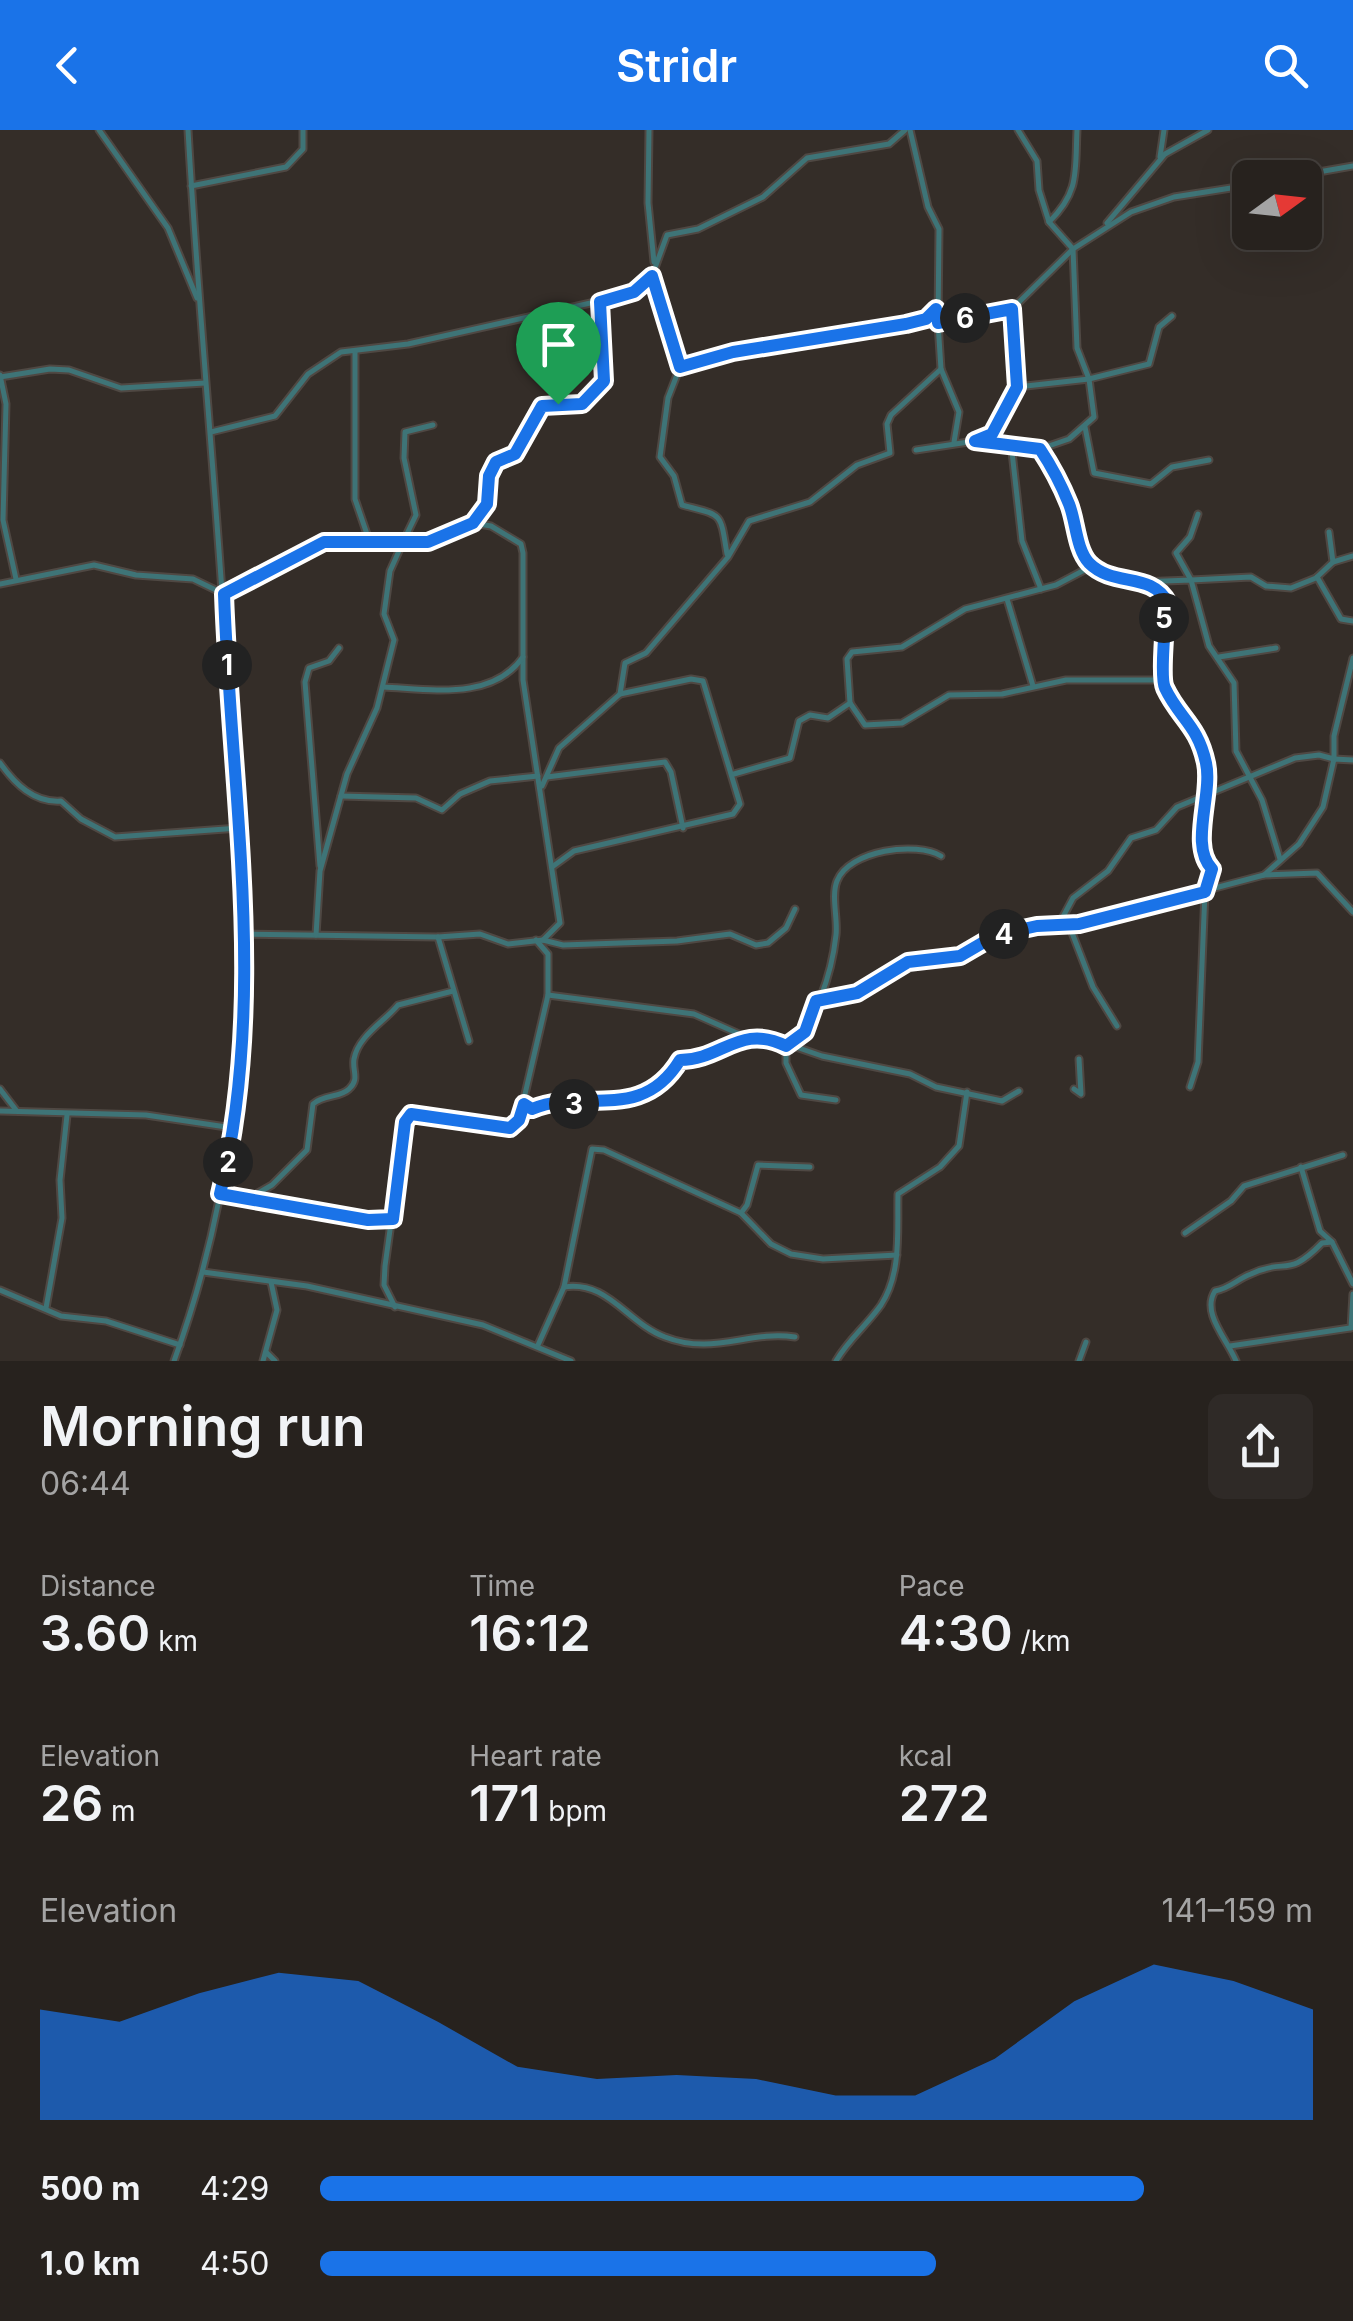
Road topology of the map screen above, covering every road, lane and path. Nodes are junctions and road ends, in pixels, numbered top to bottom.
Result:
1 (100, 130) edge
2 (188, 130) edge
3 (303, 130) edge
4 (649, 130) edge
5 (908, 130) edge
6 (1018, 130) edge
7 (1077, 130) edge
8 (1164, 130) edge
9 (1208, 130) edge
10 (1160, 160) junction
11 (1353, 166) edge
12 (1322, 171) edge
13 (192, 186) junction
14 (1232, 188) edge
15 (1049, 222) junction
16 (1105, 226) junction
17 (1074, 249) junction
18 (654, 266) junction
19 (652, 276) junction
20 (600, 302) junction
21 (200, 305) junction
22 (936, 309) junction
23 (1012, 309) junction
24 (1172, 316) dead end
25 (938, 323) junction
26 (355, 351) junction
27 (680, 367) junction
28 (941, 369) junction
29 (0, 377) edge
30 (1089, 379) junction
31 (205, 383) junction
32 (1017, 387) junction
33 (434, 425) dead end
34 (1085, 427) junction
35 (212, 432) junction
36 (975, 441) junction
37 (954, 442) dead end
38 (1011, 443) junction
39 (1040, 449) junction
40 (916, 450) dead end
41 (1209, 460) dead end
42 (1198, 514) dead end
43 (473, 523) junction
44 (1330, 532) dead end
45 (369, 540) junction
46 (403, 542) junction
47 (1353, 556) edge
48 (728, 557) junction
49 (1332, 562) junction
50 (1092, 565) junction
51 (1316, 577) junction
52 (16, 579) junction
53 (1191, 580) junction
54 (1148, 582) junction
55 (0, 584) edge
56 (1041, 590) junction
57 (224, 594) junction
58 (1007, 599) junction
59 (1353, 620) edge
60 (339, 648) dead end
61 (1276, 648) dead end
62 (524, 655) junction
63 (1219, 657) junction
64 (1353, 658) edge
65 (1164, 680) junction
66 (1033, 686) junction
67 (383, 687) junction
68 (620, 694) junction
69 (850, 703) junction
70 (1334, 759) junction
71 (1353, 760) edge
72 (0, 763) edge
73 (734, 774) junction
74 (538, 776) junction
75 (547, 777) junction
76 (1248, 779) junction
77 (542, 786) junction
78 (1204, 795) junction
79 (342, 796) junction
80 (240, 828) junction
81 (683, 828) junction
82 (941, 856) dead end
83 (1280, 859) junction
84 (552, 867) junction
85 (320, 871) junction
86 (1264, 876) junction
87 (1205, 892) junction
88 (795, 909) dead end
89 (1353, 912) edge
90 (1069, 925) junction
91 (1058, 926) junction
92 (244, 934) junction
93 (316, 935) junction
94 (438, 938) junction
95 (540, 940) junction
96 (453, 992) junction
97 (548, 996) junction
98 (816, 1001) junction
99 (1118, 1026) dead end
100 (746, 1037) junction
101 (469, 1041) dead end
102 (786, 1046) junction
103 (1079, 1060) dead end
104 (1190, 1087) dead end
105 (1074, 1088) dead end
106 (0, 1089) edge
107 (1018, 1091) dead end
108 (967, 1092) junction
109 (836, 1100) dead end
110 (524, 1104) junction
111 (0, 1111) edge
112 (19, 1112) junction
113 (68, 1115) junction
114 (234, 1128) junction
115 (1343, 1155) dead end
116 (810, 1167) dead end
117 (1302, 1167) junction
118 (220, 1194) junction
119 (244, 1201) junction
120 (740, 1213) junction
121 (393, 1219) junction
122 (1185, 1233) dead end
123 (1332, 1242) junction
124 (897, 1255) junction
125 (204, 1272) junction
126 (271, 1282) junction
127 (1353, 1284) edge
128 (564, 1287) junction
129 (0, 1290) edge
130 (1353, 1294) edge
131 (395, 1307) junction
132 (46, 1308) junction
133 (1352, 1328) edge
134 (795, 1337) dead end
135 (1086, 1342) dead end
136 (180, 1344) junction
137 (538, 1345) junction
138 (1230, 1346) junction
139 (266, 1352) junction
140 (174, 1361) edge
141 (262, 1361) edge
142 (274, 1361) edge
143 (571, 1361) edge
144 (836, 1361) edge
145 (1079, 1361) edge
146 (1236, 1361) edge

1 - 21 street
2 - 13 street
3 - 13 street
4 - 18 street
5 - 18 street
5 - 22 street
6 - 15 street
7 - 15 street
8 - 10 street
9 - 10 street
10 - 16 street
11 - 12 street
13 - 21 street
14 - 16 street
15 - 17 street
16 - 17 street
17 - 23 street
17 - 30 street
18 - 19 street
19 - 20 street
19 - 27 street
20 - 26 street
20 - 43 street
21 - 31 street
22 - 25 street
22 - 27 street
23 - 25 street
23 - 32 street
24 - 30 street
25 - 28 street
26 - 35 street
26 - 45 street
27 - 48 street
28 - 37 street
28 - 48 street
29 - 31 street
29 - 52 street
30 - 32 street
30 - 34 street
31 - 35 street
32 - 36 street
33 - 46 street
34 - 39 street
34 - 41 street
35 - 57 street
36 - 38 street
36 - 40 street
38 - 39 street
38 - 56 street
39 - 50 street
42 - 53 street
43 - 46 street
43 - 62 street
44 - 49 street
45 - 46 street
45 - 57 street
46 - 67 street
47 - 49 street
48 - 68 street
49 - 51 street
50 - 54 street
50 - 56 street
51 - 53 street
51 - 59 street
52 - 55 street
52 - 57 street
53 - 54 street
53 - 63 street
54 - 65 street
56 - 58 street
57 - 80 street
58 - 66 street
58 - 69 street
60 - 85 street
61 - 63 street
62 - 67 street
62 - 74 street
63 - 76 street
64 - 70 street
65 - 66 street
65 - 78 street
66 - 69 street
67 - 79 street
68 - 73 street
68 - 75 street
69 - 73 street
70 - 71 street
70 - 76 street
70 - 83 street
72 - 80 street
73 - 81 street
74 - 77 street
74 - 79 street
75 - 77 street
75 - 81 street
76 - 78 street
76 - 83 street
77 - 84 street
78 - 87 street
78 - 91 street
79 - 85 street
80 - 92 street
81 - 84 street
82 - 98 street
83 - 86 street
84 - 95 street
85 - 93 street
86 - 87 street
86 - 89 street
87 - 90 street
87 - 104 street
88 - 95 street
90 - 91 street
90 - 99 street
91 - 98 street
92 - 93 street
92 - 114 street
93 - 94 street
94 - 95 street
94 - 96 street
95 - 97 street
96 - 101 street
96 - 119 street
97 - 100 street
97 - 110 street
98 - 102 street
100 - 102 street
100 - 110 street
102 - 108 street
102 - 109 street
103 - 105 street
106 - 112 street
107 - 108 street
108 - 124 street
110 - 121 street
111 - 112 street
112 - 113 street
113 - 114 street
113 - 132 street
114 - 118 street
115 - 117 street
116 - 120 street
117 - 122 street
117 - 123 street
118 - 119 street
118 - 125 street
119 - 121 street
120 - 124 street
120 - 128 street
121 - 131 street
123 - 127 street
123 - 138 street
124 - 144 street
125 - 126 street
125 - 136 street
126 - 131 street
126 - 139 street
128 - 134 street
128 - 137 street
129 - 132 street
130 - 133 street
131 - 137 street
132 - 136 street
133 - 138 street
135 - 145 street
136 - 140 street
137 - 143 street
138 - 146 street
139 - 141 street
139 - 142 street

